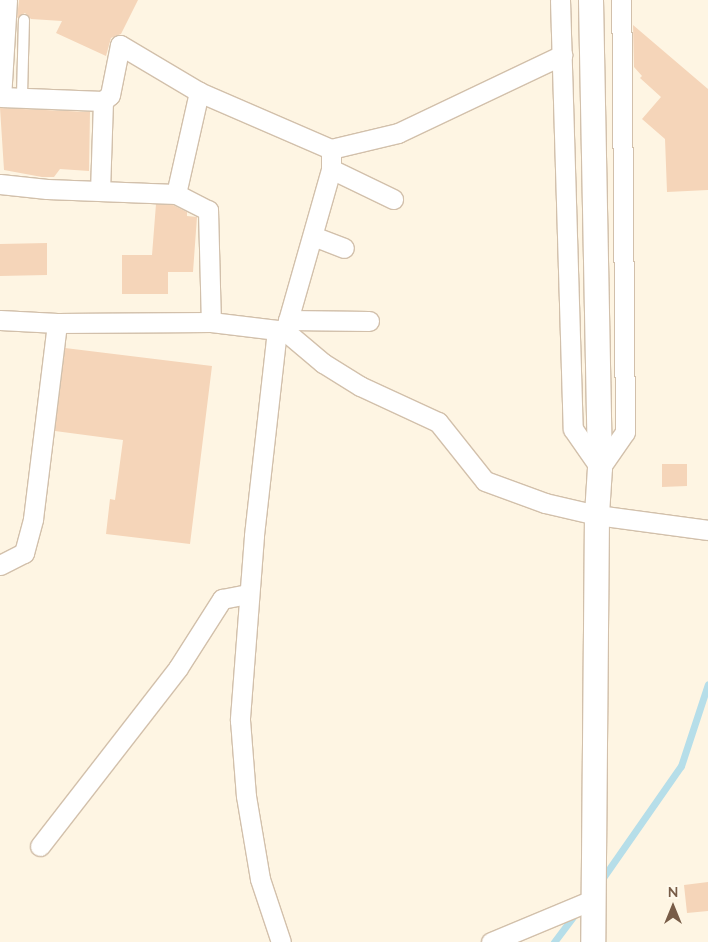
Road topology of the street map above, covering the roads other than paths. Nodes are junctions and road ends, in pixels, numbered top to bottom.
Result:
1 (7, 0) edge
2 (560, 0) edge
3 (591, 0) edge
4 (621, 0) edge
5 (24, 20) dead end
6 (562, 56) junction
7 (199, 92) junction
8 (22, 96) junction
9 (103, 100) junction
10 (331, 149) junction
11 (331, 169) junction
12 (0, 184) edge
13 (100, 191) junction
14 (176, 194) junction
15 (392, 199) dead end
16 (313, 236) junction
17 (344, 248) dead end
18 (0, 320) edge
19 (370, 321) dead end
20 (211, 322) junction
21 (58, 324) junction
22 (283, 327) junction
23 (600, 468) junction
24 (597, 515) junction
25 (708, 530) edge
26 (0, 564) edge
27 (248, 594) junction
28 (40, 846) dead end
29 (592, 900) junction
30 (281, 942) edge
31 (491, 942) edge
32 (593, 942) edge

1 - 8 street
2 - 6 street
3 - 23 street
4 - 23 street
5 - 8 lane
6 - 10 street
6 - 23 street
7 - 9 street
7 - 10 street
7 - 14 street
8 - 9 street
9 - 13 street
10 - 11 street
11 - 15 street
11 - 16 street
12 - 13 street
13 - 14 street
14 - 20 street
16 - 17 street
16 - 22 street
18 - 21 street
19 - 22 street
20 - 21 street
20 - 22 street
21 - 26 street
22 - 24 street
22 - 27 street
23 - 24 street
24 - 25 street
24 - 29 street
27 - 28 street
27 - 30 street
29 - 31 street
29 - 32 street

